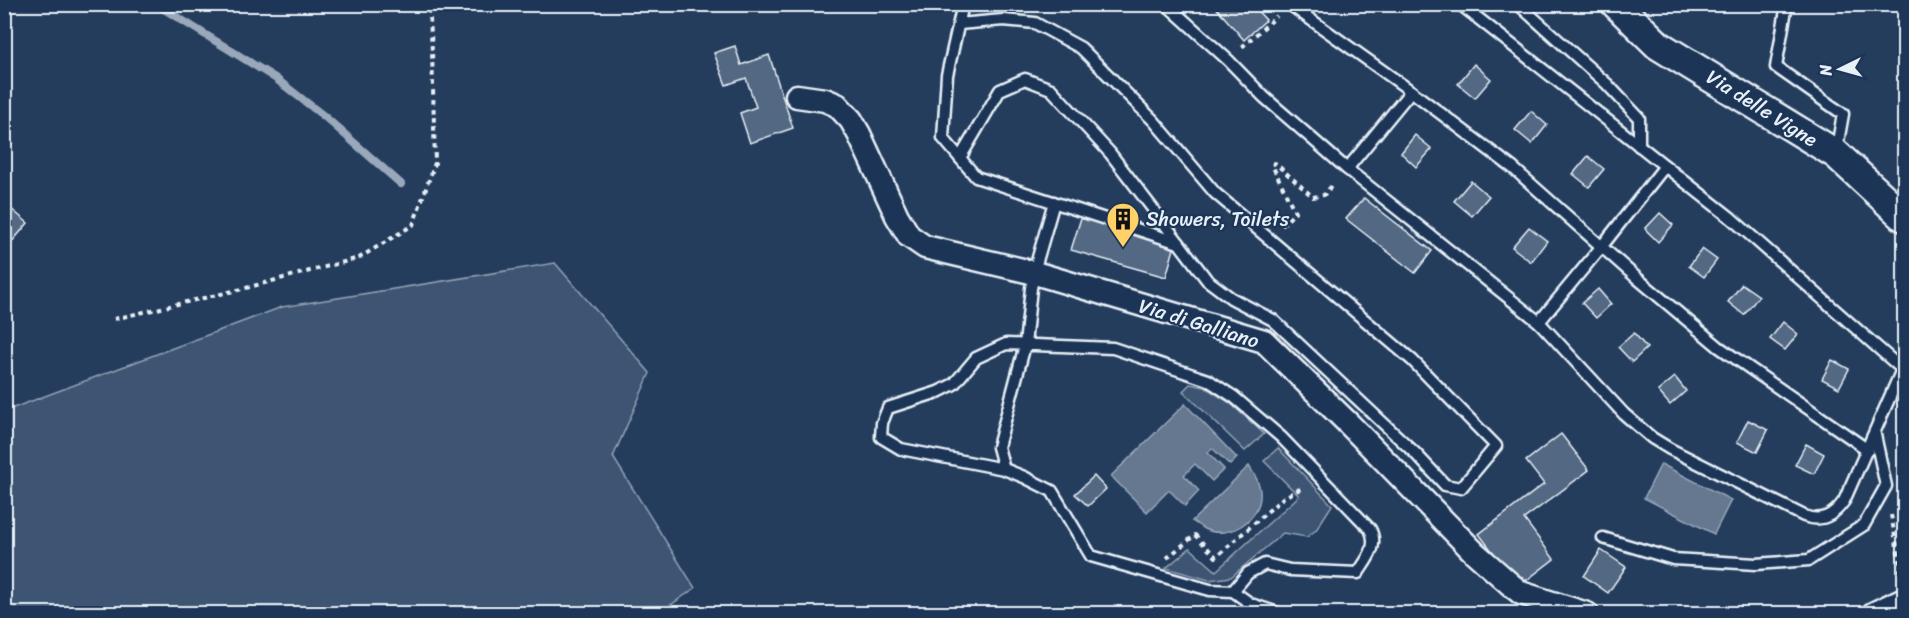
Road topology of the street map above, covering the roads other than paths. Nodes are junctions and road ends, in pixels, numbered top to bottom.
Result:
1 (963, 4) edge
2 (1166, 4) edge
3 (1178, 4) edge
4 (1460, 4) edge
5 (1518, 4) edge
6 (1616, 4) edge
7 (1787, 4) edge
8 (1289, 5) edge
9 (1186, 21) junction
10 (958, 24) junction
11 (1411, 92) junction
12 (797, 96) dead end
13 (1639, 146) junction
14 (1836, 154) junction
15 (960, 158) junction
16 (1665, 166) junction
17 (1347, 169) junction
18 (1054, 202) junction
19 (1905, 217) edge
20 (1179, 243) junction
21 (1602, 246) junction
22 (1035, 273) junction
23 (1539, 322) junction
24 (1025, 345) junction
25 (1904, 368) edge
26 (1875, 434) junction
27 (1868, 450) junction
28 (1004, 470) junction
29 (1603, 538) dead end
30 (1233, 591) junction
31 (1902, 592) edge
32 (1281, 614) edge
33 (1587, 614) edge
34 (1873, 614) edge

1 - 10 lane
2 - 9 lane
3 - 9 lane
4 - 13 lane
5 - 13 lane
6 - 14 street, Via delle Vigne
7 - 14 lane
8 - 11 lane
9 - 17 lane
10 - 15 lane
10 - 20 lane
11 - 17 lane
11 - 21 lane
12 - 22 street, Via di Galliano
13 - 16 lane
14 - 19 street, Via delle Vigne
15 - 18 lane
15 - 20 lane
16 - 21 lane
16 - 25 lane
17 - 23 lane
18 - 20 lane
18 - 22 lane
21 - 23 lane
21 - 27 lane
22 - 24 lane
22 - 33 street, Via di Galliano
23 - 27 lane
24 - 28 lane
24 - 28 lane
24 - 30 lane
25 - 26 lane
26 - 27 lane
26 - 29 lane
28 - 30 lane
30 - 32 lane
31 - 34 street

